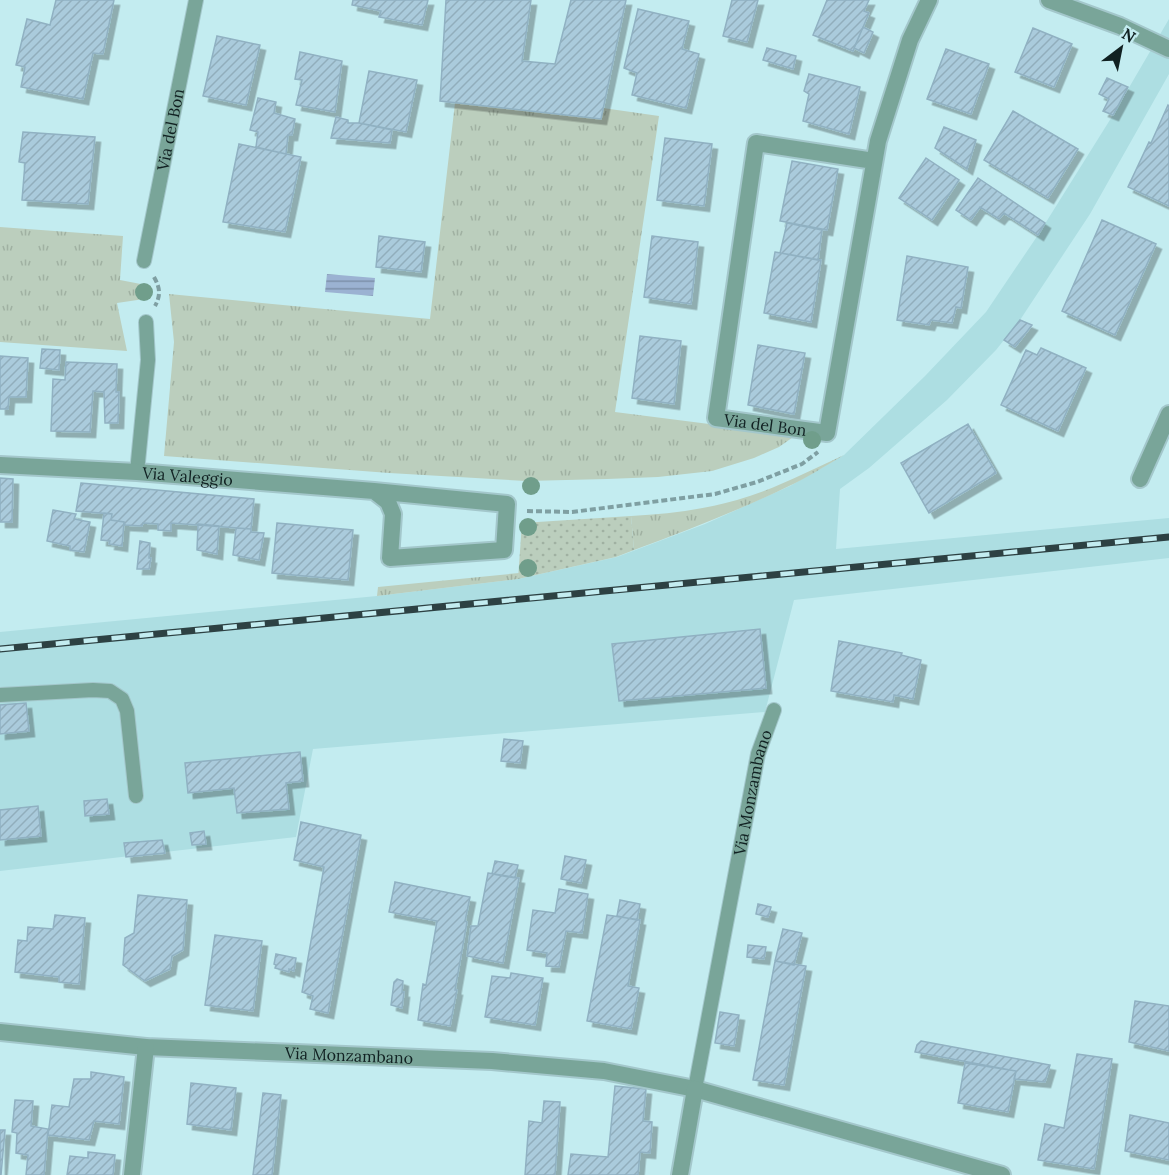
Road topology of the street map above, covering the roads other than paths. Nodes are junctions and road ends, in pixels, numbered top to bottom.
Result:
1 (196, 0) edge
2 (929, 0) edge
3 (1049, 0) edge
4 (1084, 0) edge
5 (1120, 26) junction
6 (1169, 49) edge
7 (874, 161) junction
8 (144, 261) road end
9 (146, 322) road end
10 (1169, 414) edge
11 (0, 465) edge
12 (137, 472) junction
13 (1140, 479) dead end
14 (374, 491) junction
15 (0, 695) edge
16 (774, 710) dead end
17 (136, 796) dead end
18 (0, 1032) edge
19 (146, 1047) junction
20 (695, 1089) junction
21 (132, 1175) edge
22 (680, 1175) edge
23 (1002, 1175) edge

1 - 8 lane, Via del Bon
2 - 7 street, Via del Bon
3 - 5 street
4 - 5 street
5 - 6 street
7 - 7 street, Via del Bon
9 - 12 lane
10 - 13 street
11 - 12 street, Via Valeggio
12 - 14 street, Via Valeggio
14 - 14 street, Via Valeggio
15 - 17 lane
16 - 20 lane, Via Monzambano
18 - 19 street, Via Monzambano
19 - 20 street, Via Monzambano
19 - 21 street
20 - 22 street
20 - 23 street, Via Monzambano

